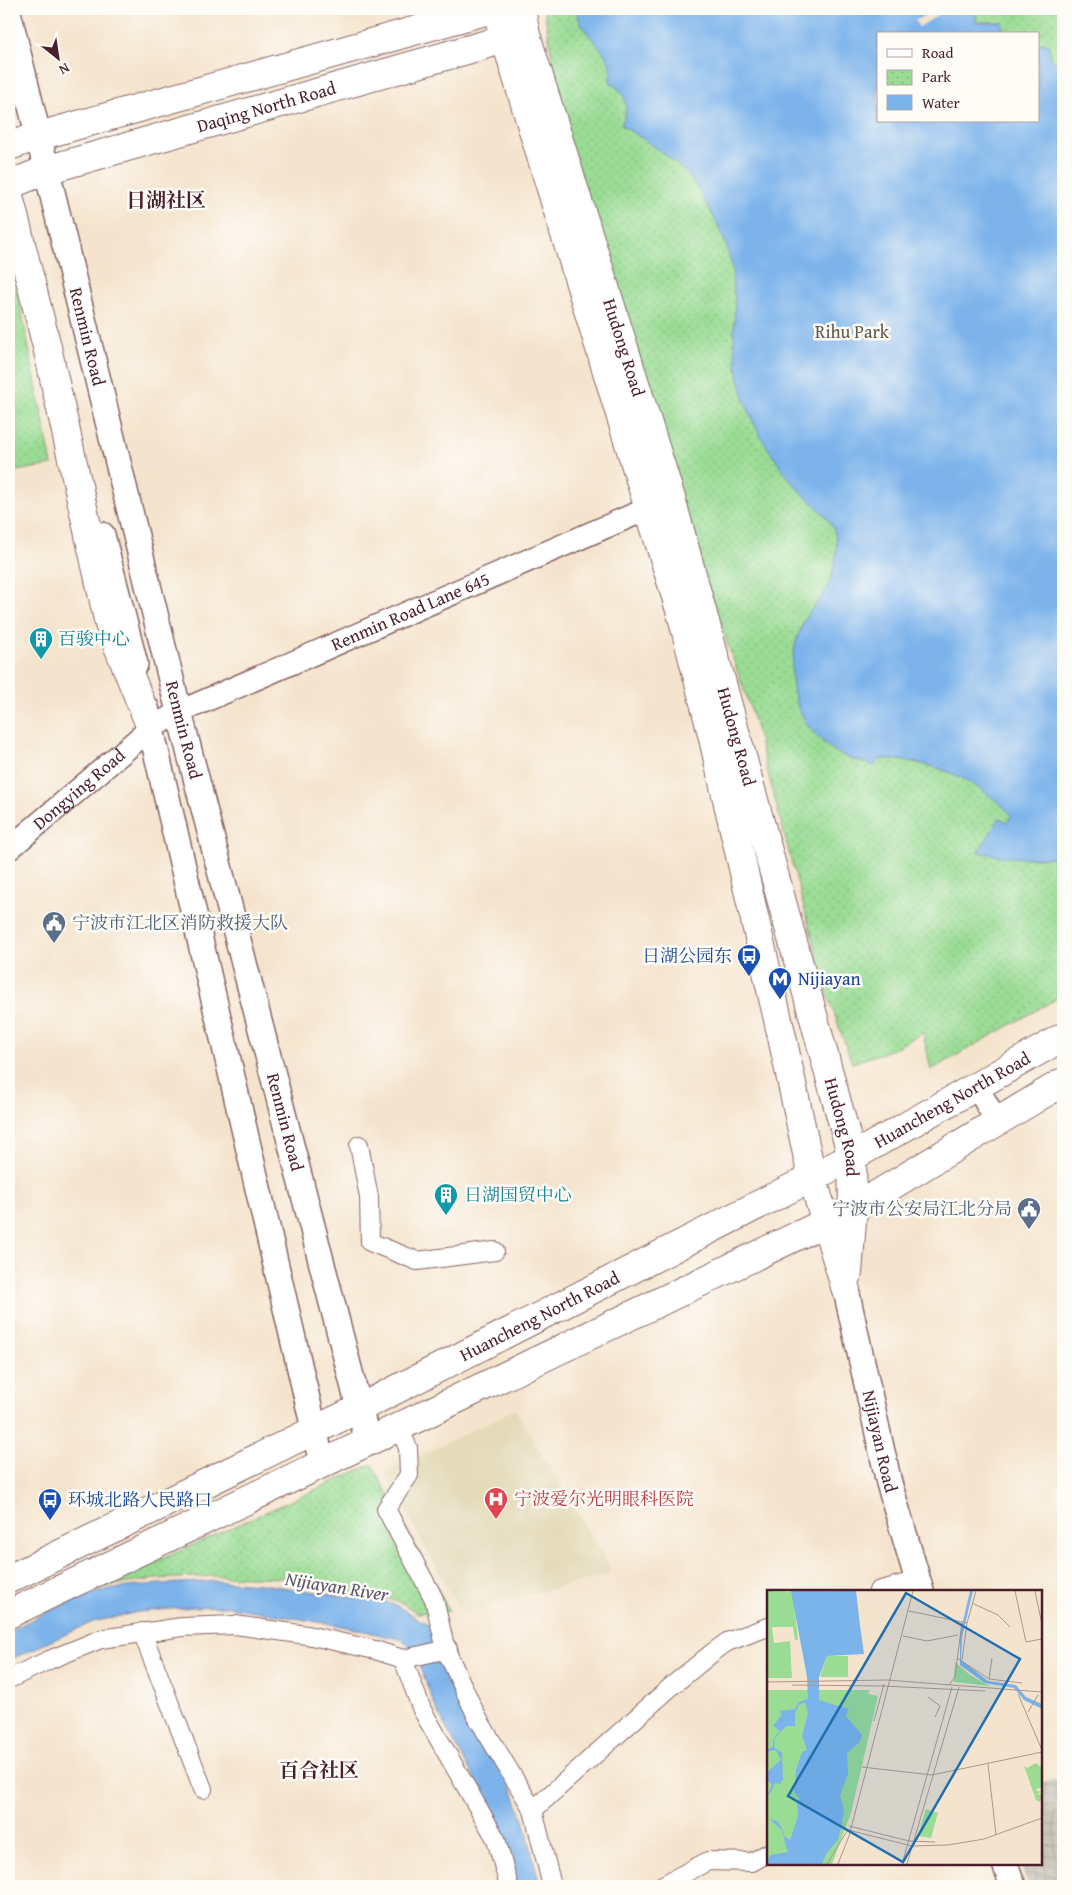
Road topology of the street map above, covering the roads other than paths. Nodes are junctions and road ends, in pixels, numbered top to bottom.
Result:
1 (492, 9) edge
2 (496, 9) edge
3 (521, 9) edge
4 (9, 16) edge
5 (516, 37) junction
6 (39, 136) junction
7 (9, 146) edge
8 (46, 170) junction
9 (10, 183) edge
10 (660, 503) junction
11 (179, 712) junction
12 (151, 728) junction
13 (9, 850) edge
14 (1063, 1037) edge
15 (1063, 1082) edge
16 (977, 1087) junction
17 (997, 1122) junction
18 (360, 1146) dead end
19 (852, 1157) junction
20 (812, 1178) junction
21 (853, 1209) junction
22 (826, 1222) junction
23 (495, 1252) dead end
24 (846, 1290) junction
25 (360, 1408) junction
26 (399, 1427) junction
27 (313, 1431) junction
28 (368, 1442) junction
29 (322, 1463) junction
30 (9, 1579) edge
31 (920, 1585) edge
32 (885, 1590) edge
33 (9, 1614) edge
34 (767, 1627) edge
35 (142, 1632) junction
36 (445, 1650) junction
37 (404, 1659) junction
38 (9, 1678) edge
39 (203, 1789) dead end
40 (533, 1810) junction
41 (767, 1854) edge
42 (1005, 1865) edge
43 (509, 1886) edge
44 (552, 1886) edge
45 (661, 1886) edge
46 (1013, 1886) edge

1 - 6 main road, Daqing North Road
2 - 5 main road, Hudong Road
3 - 5 main road, Hudong Road
4 - 6 main road, Renmin Road
5 - 8 main road, Daqing North Road
5 - 10 main road, Hudong Road
6 - 7 main road, Daqing North Road
6 - 8 main road, Renmin Road
8 - 9 main road, Daqing North Road
8 - 11 main road, Renmin Road
9 - 12 main road, Renmin Road
9 - 12 main road
10 - 11 street, Renmin Road Lane 645
10 - 19 main road, Hudong Road
10 - 20 main road, Hudong Road
11 - 12 street, Renmin Road Lane 645
11 - 25 main road, Renmin Road
12 - 13 street, Dongying Road
12 - 27 main road, Renmin Road
14 - 16 main road, Huancheng North Road
15 - 17 main road
16 - 17 street
16 - 19 main road, Huancheng North Road
17 - 21 main road
18 - 23 street
19 - 20 main road, Huancheng North Road
19 - 21 main road, Hudong Road
20 - 22 main road, Hudong Road
20 - 25 main road, Huancheng North Road
21 - 22 main road
21 - 24 main road, Hudong Road
22 - 24 main road, Hudong Road
22 - 26 main road
24 - 31 main road, Nijiayan Road
25 - 27 main road, Huancheng North Road
25 - 28 main road, Renmin Road
26 - 28 main road
26 - 36 street
27 - 29 main road, Renmin Road
27 - 30 main road, Huancheng North Road
28 - 29 main road
29 - 33 main road
31 - 32 street
34 - 40 street
35 - 37 street
35 - 38 street
35 - 39 street
36 - 37 street
36 - 40 street
37 - 43 street
40 - 44 street
41 - 45 street
42 - 46 main road

